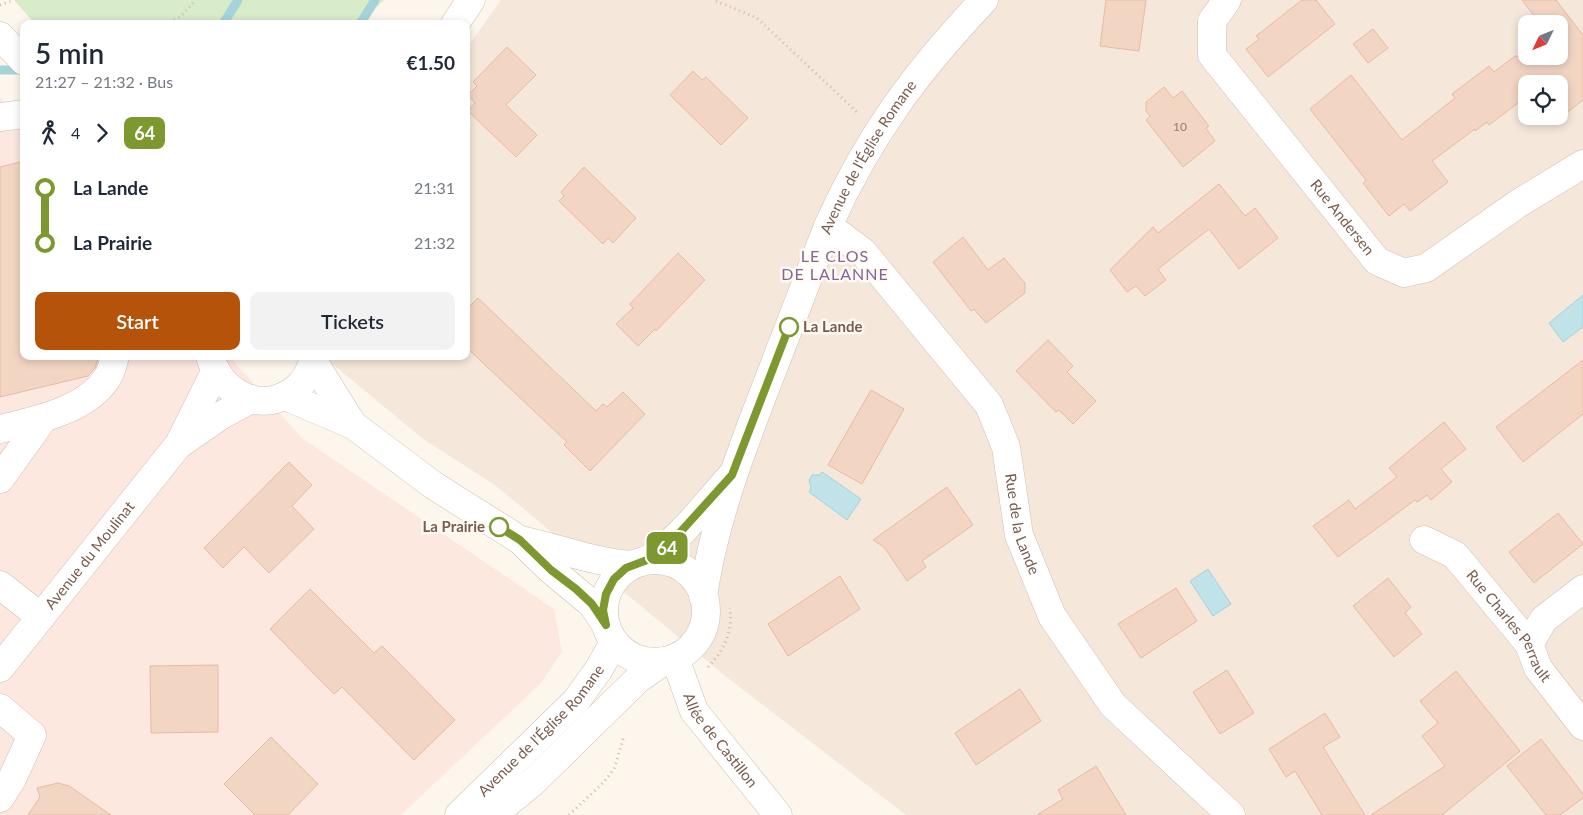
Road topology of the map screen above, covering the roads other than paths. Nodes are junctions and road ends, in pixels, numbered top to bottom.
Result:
1 (471, 0) edge
2 (984, 0) edge
3 (1227, 0) edge
4 (458, 20) edge
5 (0, 36) edge
6 (20, 57) edge
7 (20, 114) edge
8 (0, 117) edge
9 (1583, 164) edge
10 (828, 226) junction
11 (114, 360) edge
12 (314, 360) edge
13 (315, 360) edge
14 (212, 364) edge
15 (285, 396) junction
16 (251, 399) junction
17 (43, 420) junction
18 (353, 425) junction
19 (0, 429) edge
20 (180, 444) junction
21 (732, 475) junction
22 (0, 479) edge
23 (520, 540) junction
24 (1424, 540) dead end
25 (640, 563) junction
26 (0, 586) edge
27 (1583, 589) edge
28 (703, 596) junction
29 (41, 617) junction
30 (610, 633) junction
31 (1530, 644) junction
32 (670, 660) junction
33 (0, 668) edge
34 (0, 708) edge
35 (1583, 726) edge
36 (0, 798) edge
37 (459, 815) edge
38 (493, 815) edge
39 (778, 815) edge
40 (1231, 815) edge

1 - 4 street
2 - 10 street, Avenue de l'Église Romane
3 - 9 street, Rue Andersen
5 - 6 street
7 - 8 street
10 - 21 street, Avenue de l'Église Romane
10 - 40 street, Rue de la Lande
11 - 17 street
12 - 15 street
13 - 18 street
14 - 16 street
14 - 20 street, Avenue du Moulinat
15 - 16 street
15 - 18 street
16 - 20 street, Avenue du Moulinat
17 - 19 street
17 - 22 street
18 - 23 street
20 - 29 street, Avenue du Moulinat
21 - 25 street, Avenue de l'Église Romane
21 - 28 street, Avenue de l'Église Romane
23 - 25 street
23 - 30 street
24 - 31 street, Rue Charles Perrault
25 - 28 street
25 - 30 street
26 - 29 street
27 - 31 street
28 - 32 street
29 - 33 street, Avenue du Moulinat
30 - 32 street
30 - 37 street, Avenue de l'Église Romane
31 - 35 street, Rue Charles Perrault
32 - 38 street, Avenue de l'Église Romane
32 - 39 street, Allée de Castillon
34 - 36 street

